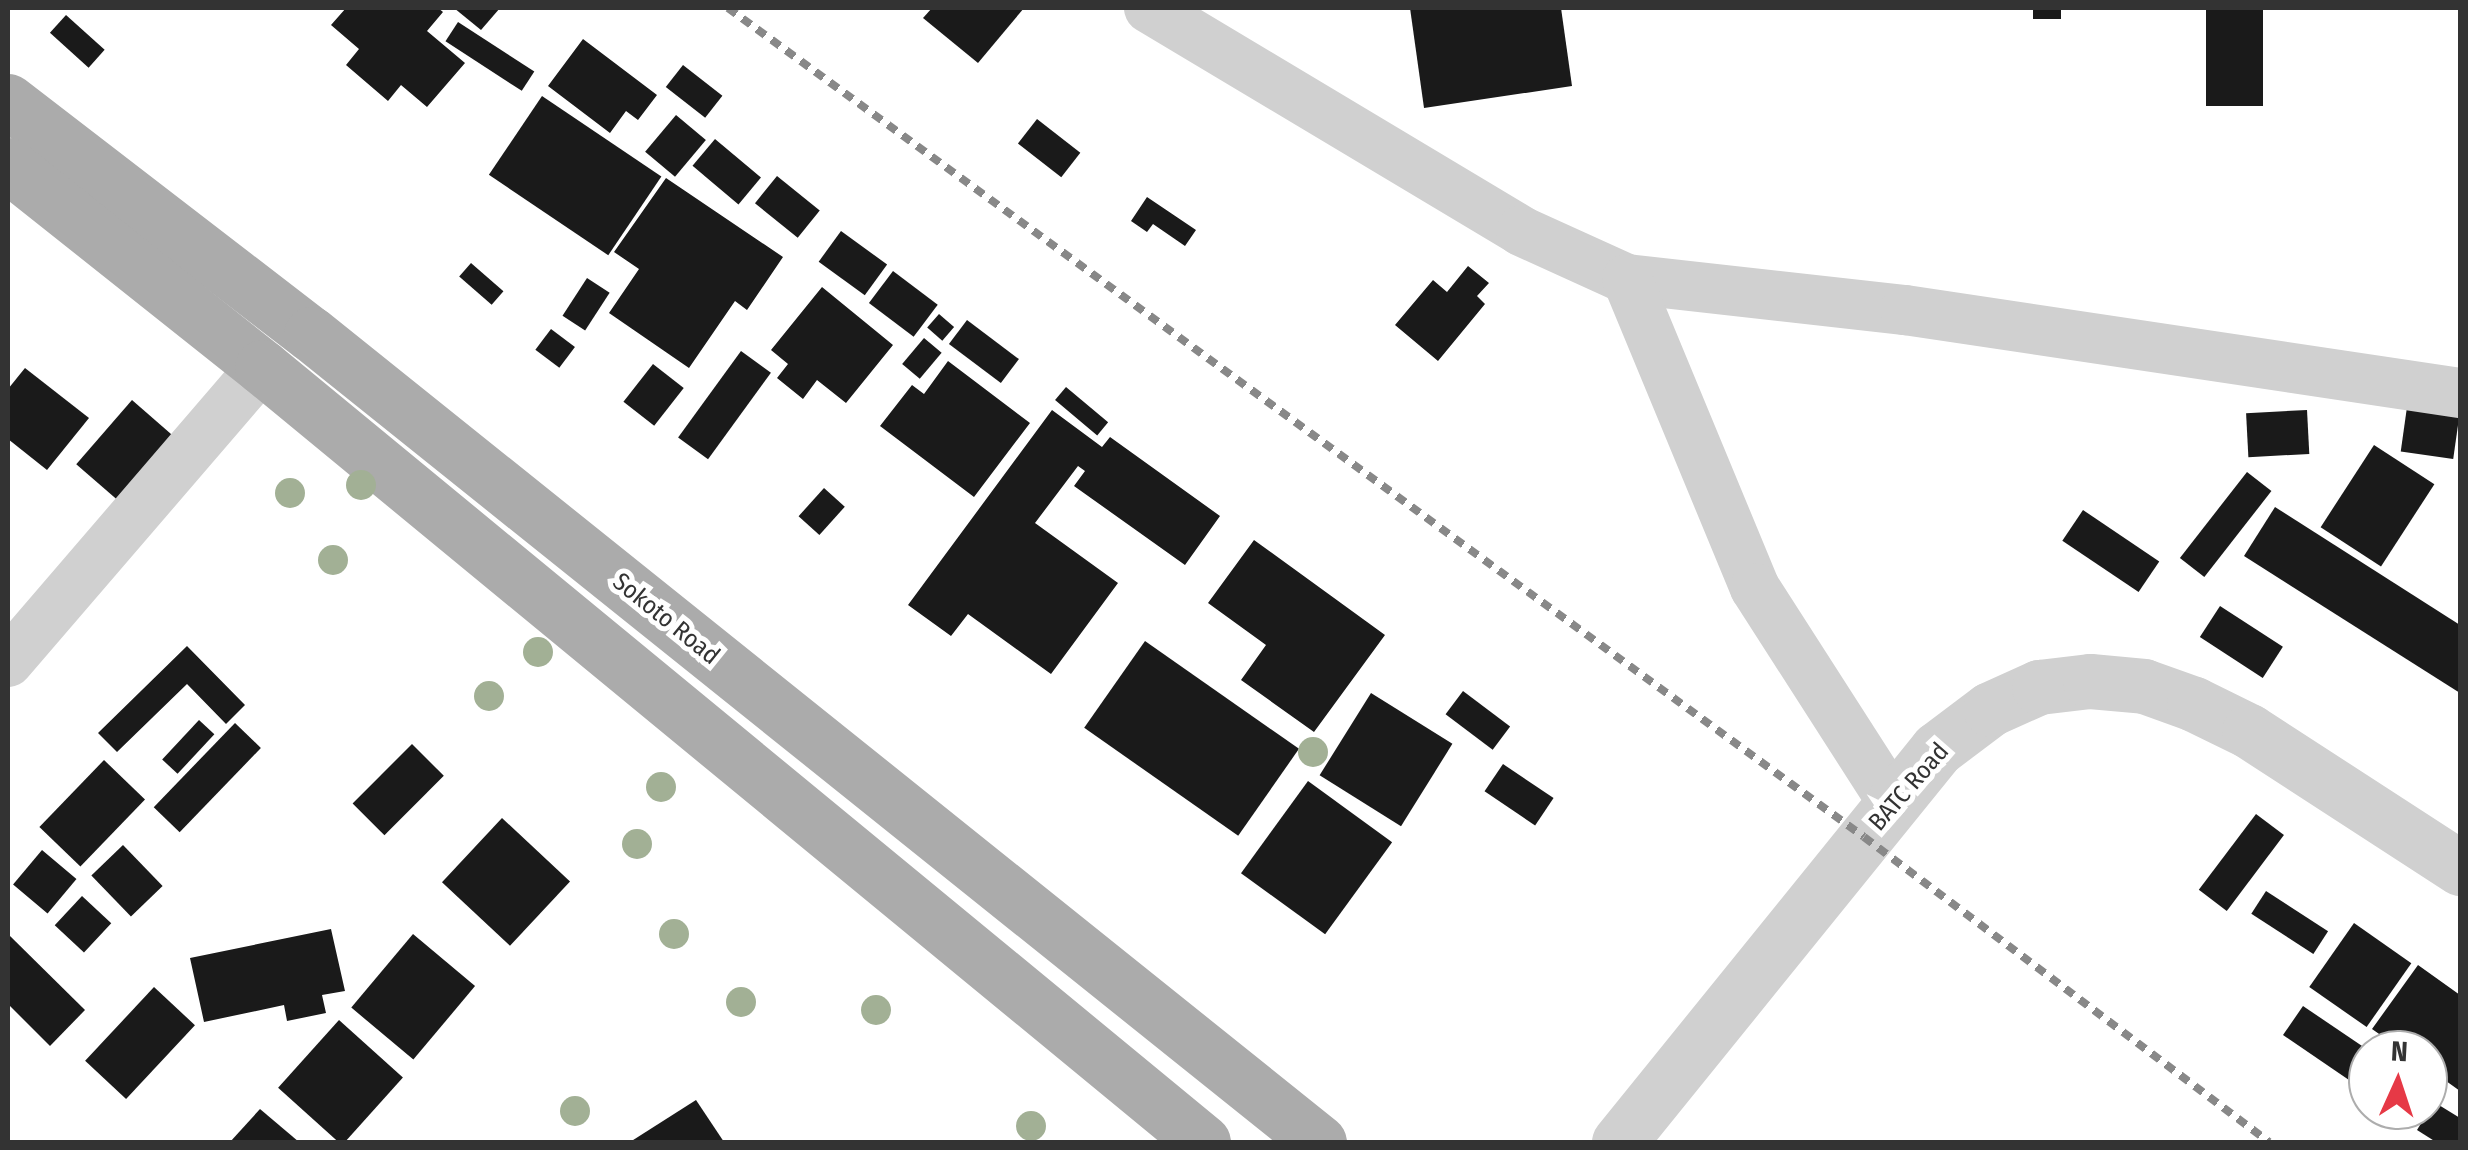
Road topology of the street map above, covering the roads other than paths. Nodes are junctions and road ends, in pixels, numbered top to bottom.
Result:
1 (1149, 8) edge
2 (8, 100) edge
3 (8, 165) edge
4 (1627, 278) junction
5 (262, 367) junction
6 (2460, 393) edge
7 (8, 662) edge
8 (1892, 801) junction
9 (906, 811) junction
10 (862, 861) junction
11 (2460, 868) edge
12 (1203, 1142) edge
13 (1319, 1142) edge
14 (1619, 1142) edge

1 - 4 street
2 - 9 main road, Sokoto Road
3 - 5 main road
4 - 6 street
4 - 8 street
5 - 7 street
5 - 10 main road
8 - 11 street, BATC Road
8 - 14 street, BATC Road
9 - 10 main road
9 - 13 main road, Sokoto Road
10 - 12 main road

